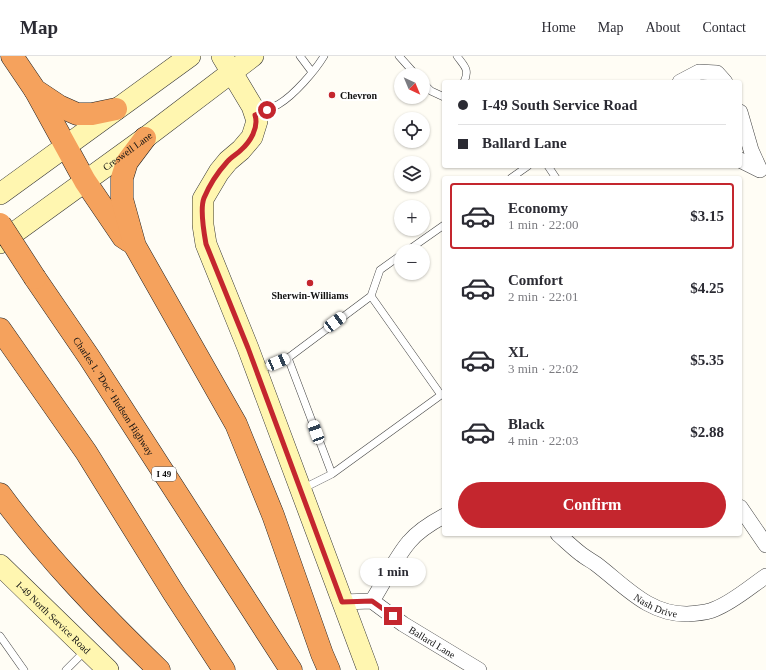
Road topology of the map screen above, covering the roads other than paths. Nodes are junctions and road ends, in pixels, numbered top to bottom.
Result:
1 (12, 56) edge
2 (190, 56) edge
3 (252, 56) edge
4 (300, 56) edge
5 (324, 56) edge
6 (399, 56) edge
7 (457, 56) edge
8 (227, 64) edge
9 (410, 68) edge
10 (312, 72) junction
11 (465, 80) edge
12 (684, 80) edge
13 (723, 80) edge
14 (35, 90) junction
15 (430, 90) edge
16 (442, 95) edge
17 (116, 109) junction
18 (255, 115) junction
19 (742, 119) edge
20 (145, 138) junction
21 (66, 146) junction
22 (742, 161) edge
23 (525, 168) edge
24 (763, 173) edge
25 (514, 176) edge
26 (85, 181) junction
27 (0, 194) edge
28 (0, 224) edge
29 (442, 226) edge
30 (0, 242) edge
31 (417, 244) edge
32 (135, 246) junction
33 (394, 260) edge
34 (371, 296) junction
35 (0, 329) edge
36 (288, 358) junction
37 (256, 371) junction
38 (442, 395) edge
39 (442, 397) edge
40 (332, 474) junction
41 (300, 490) junction
42 (0, 494) edge
43 (742, 510) edge
44 (442, 517) edge
45 (560, 536) edge
46 (766, 545) edge
47 (0, 565) edge
48 (766, 576) edge
49 (372, 601) junction
50 (342, 602) junction
51 (0, 636) edge
52 (87, 649) junction
53 (24, 670) edge
54 (66, 670) edge
55 (108, 670) edge
56 (159, 670) edge
57 (224, 670) edge
58 (291, 670) edge
59 (329, 670) edge
60 (368, 670) edge
61 (479, 670) edge

1 - 14 highway
2 - 17 street
3 - 8 street, Creswell Lane
4 - 10 lane
5 - 10 lane
6 - 9 lane
7 - 11 lane
8 - 18 street
8 - 20 street, Creswell Lane
10 - 18 lane
12 - 13 street
14 - 17 highway
14 - 21 highway
15 - 16 lane
17 - 21 street
18 - 37 street
19 - 24 street
20 - 26 street, Creswell Lane
20 - 32 highway
21 - 26 highway
21 - 27 street
22 - 24 street
23 - 25 lane
26 - 30 street, Creswell Lane
26 - 32 highway
28 - 58 highway, Charles I. "Doc" Hudson Highway / I 49, bridge
29 - 31 lane
32 - 59 highway
33 - 34 lane
34 - 36 lane
34 - 38 lane
35 - 57 highway
36 - 37 lane
36 - 40 lane
37 - 41 street
39 - 40 lane
40 - 41 lane
41 - 50 street
42 - 56 highway
43 - 46 street
44 - 49 street
45 - 48 street, Nash Drive
47 - 52 street, I-49 North Service Road
49 - 50 street
49 - 61 street, Ballard Lane
50 - 60 street
51 - 53 lane
52 - 54 lane
52 - 55 street, I-49 North Service Road

